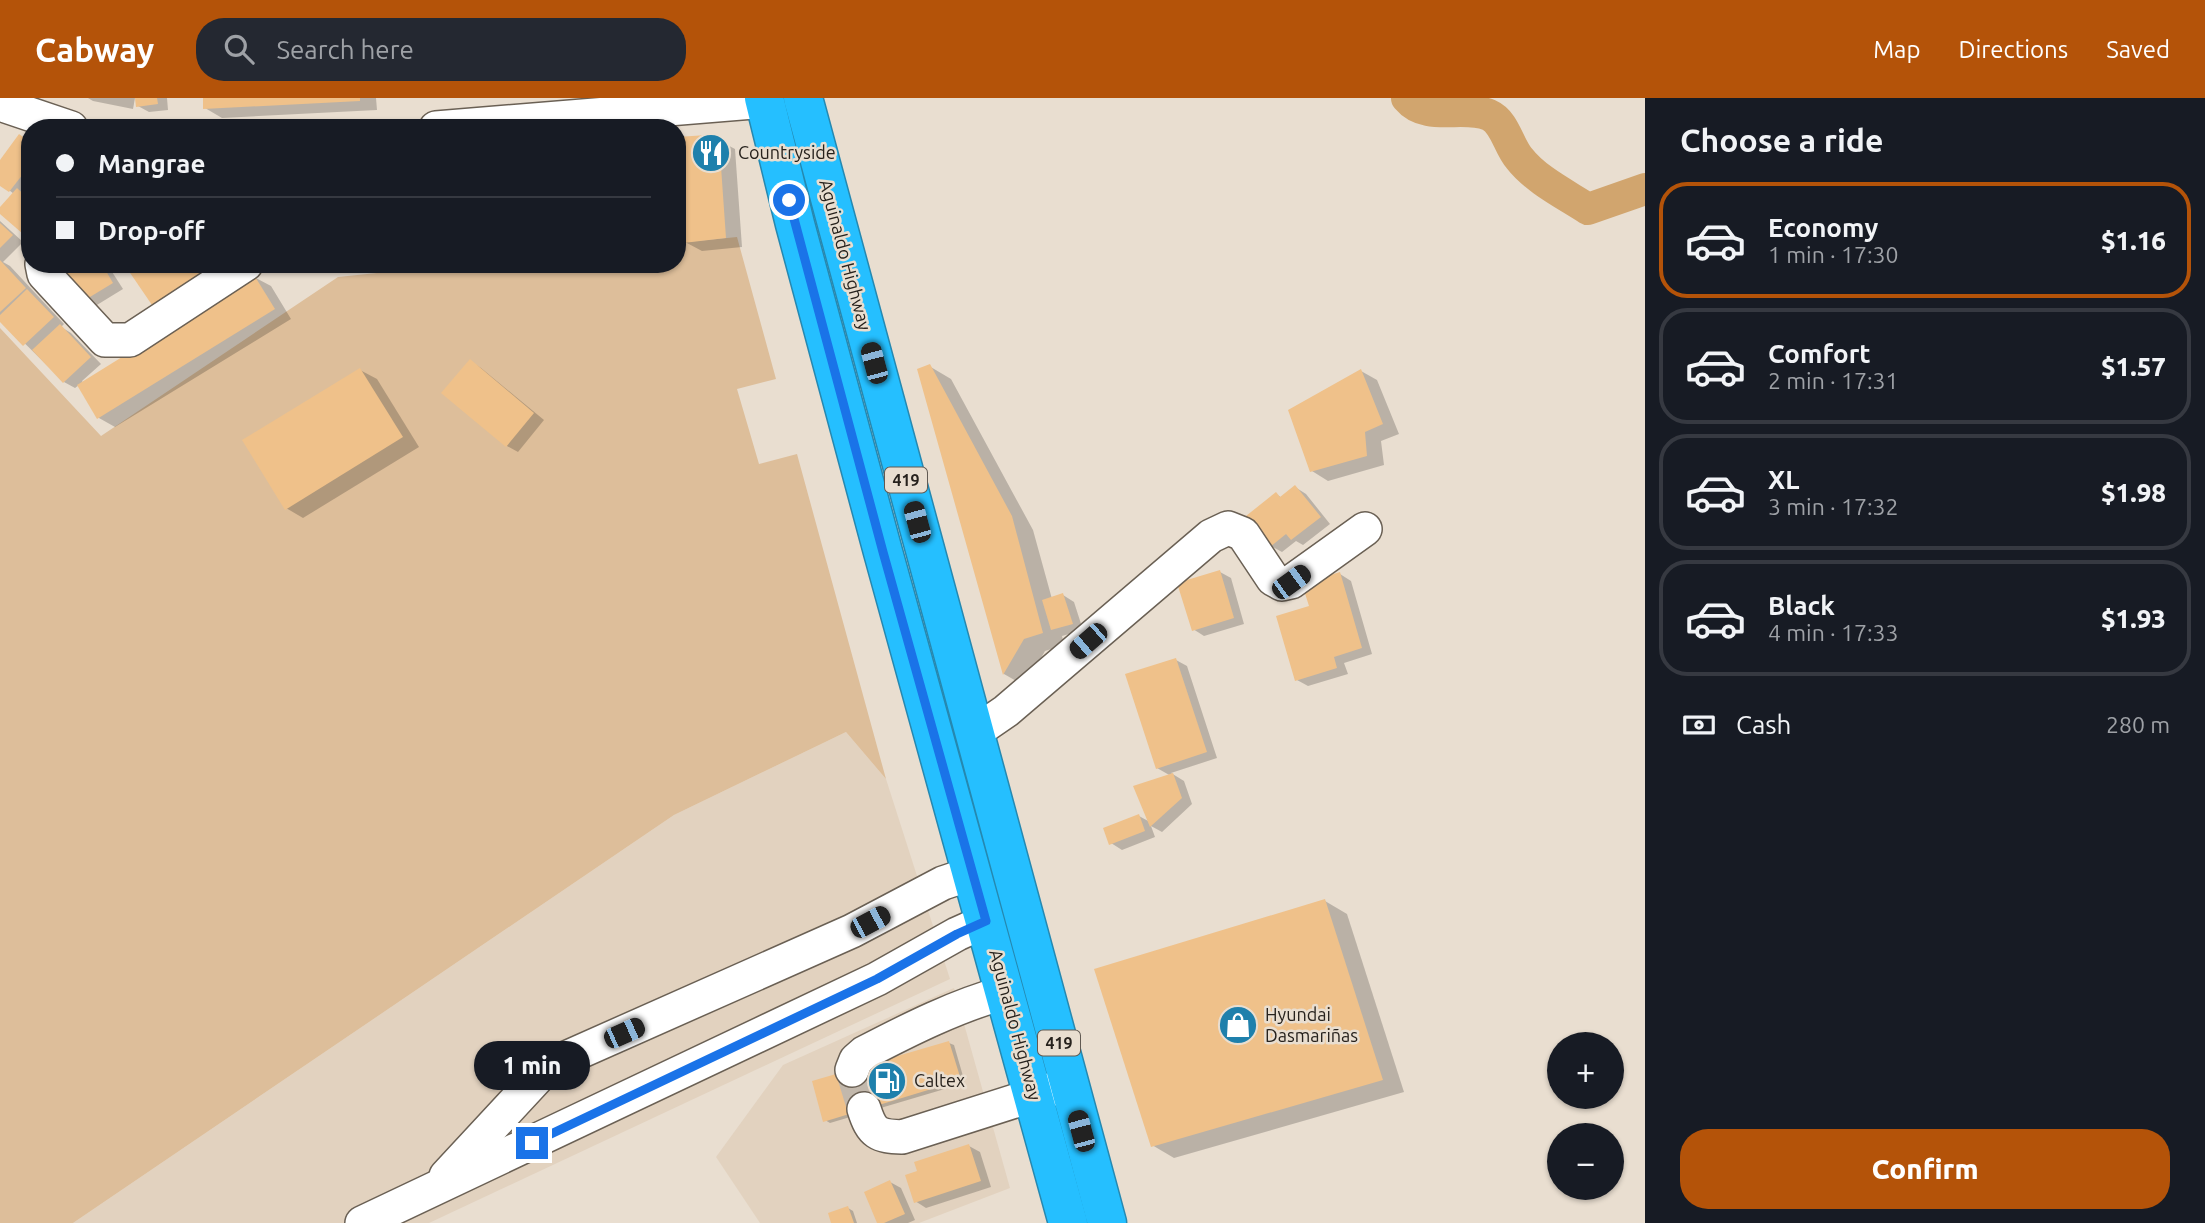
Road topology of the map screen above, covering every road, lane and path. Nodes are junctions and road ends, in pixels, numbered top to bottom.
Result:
1 (803, 98) edge
2 (765, 99) edge
3 (0, 104) edge
4 (60, 116) edge
5 (538, 119) edge
6 (44, 273) edge
7 (232, 273) edge
8 (1366, 529) dead end
9 (974, 733) junction
10 (1010, 863) junction
11 (973, 873) junction
12 (1023, 910) junction
13 (986, 921) junction
14 (1006, 992) junction
15 (852, 1070) dead end
16 (1051, 1089) junction
17 (864, 1109) tunnel mouth
18 (433, 1189) junction
19 (362, 1223) edge
20 (1068, 1223) edge
21 (1107, 1223) edge

1 - 9 highway, Aguinaldo Highway / 419
2 - 5 street
2 - 11 highway, Aguinaldo Highway / 419
3 - 4 street
6 - 7 street
8 - 9 street
9 - 10 highway, Aguinaldo Highway / 419
10 - 11 highway
10 - 12 highway, Aguinaldo Highway / 419
11 - 13 highway, Aguinaldo Highway / 419
11 - 18 street
12 - 13 highway
12 - 16 highway, Aguinaldo Highway / 419
13 - 14 highway, Aguinaldo Highway / 419
13 - 18 street
14 - 15 street
14 - 16 highway, Aguinaldo Highway / 419
16 - 17 street
16 - 20 highway, Aguinaldo Highway / 419
16 - 21 highway, Aguinaldo Highway / 419
18 - 19 street

